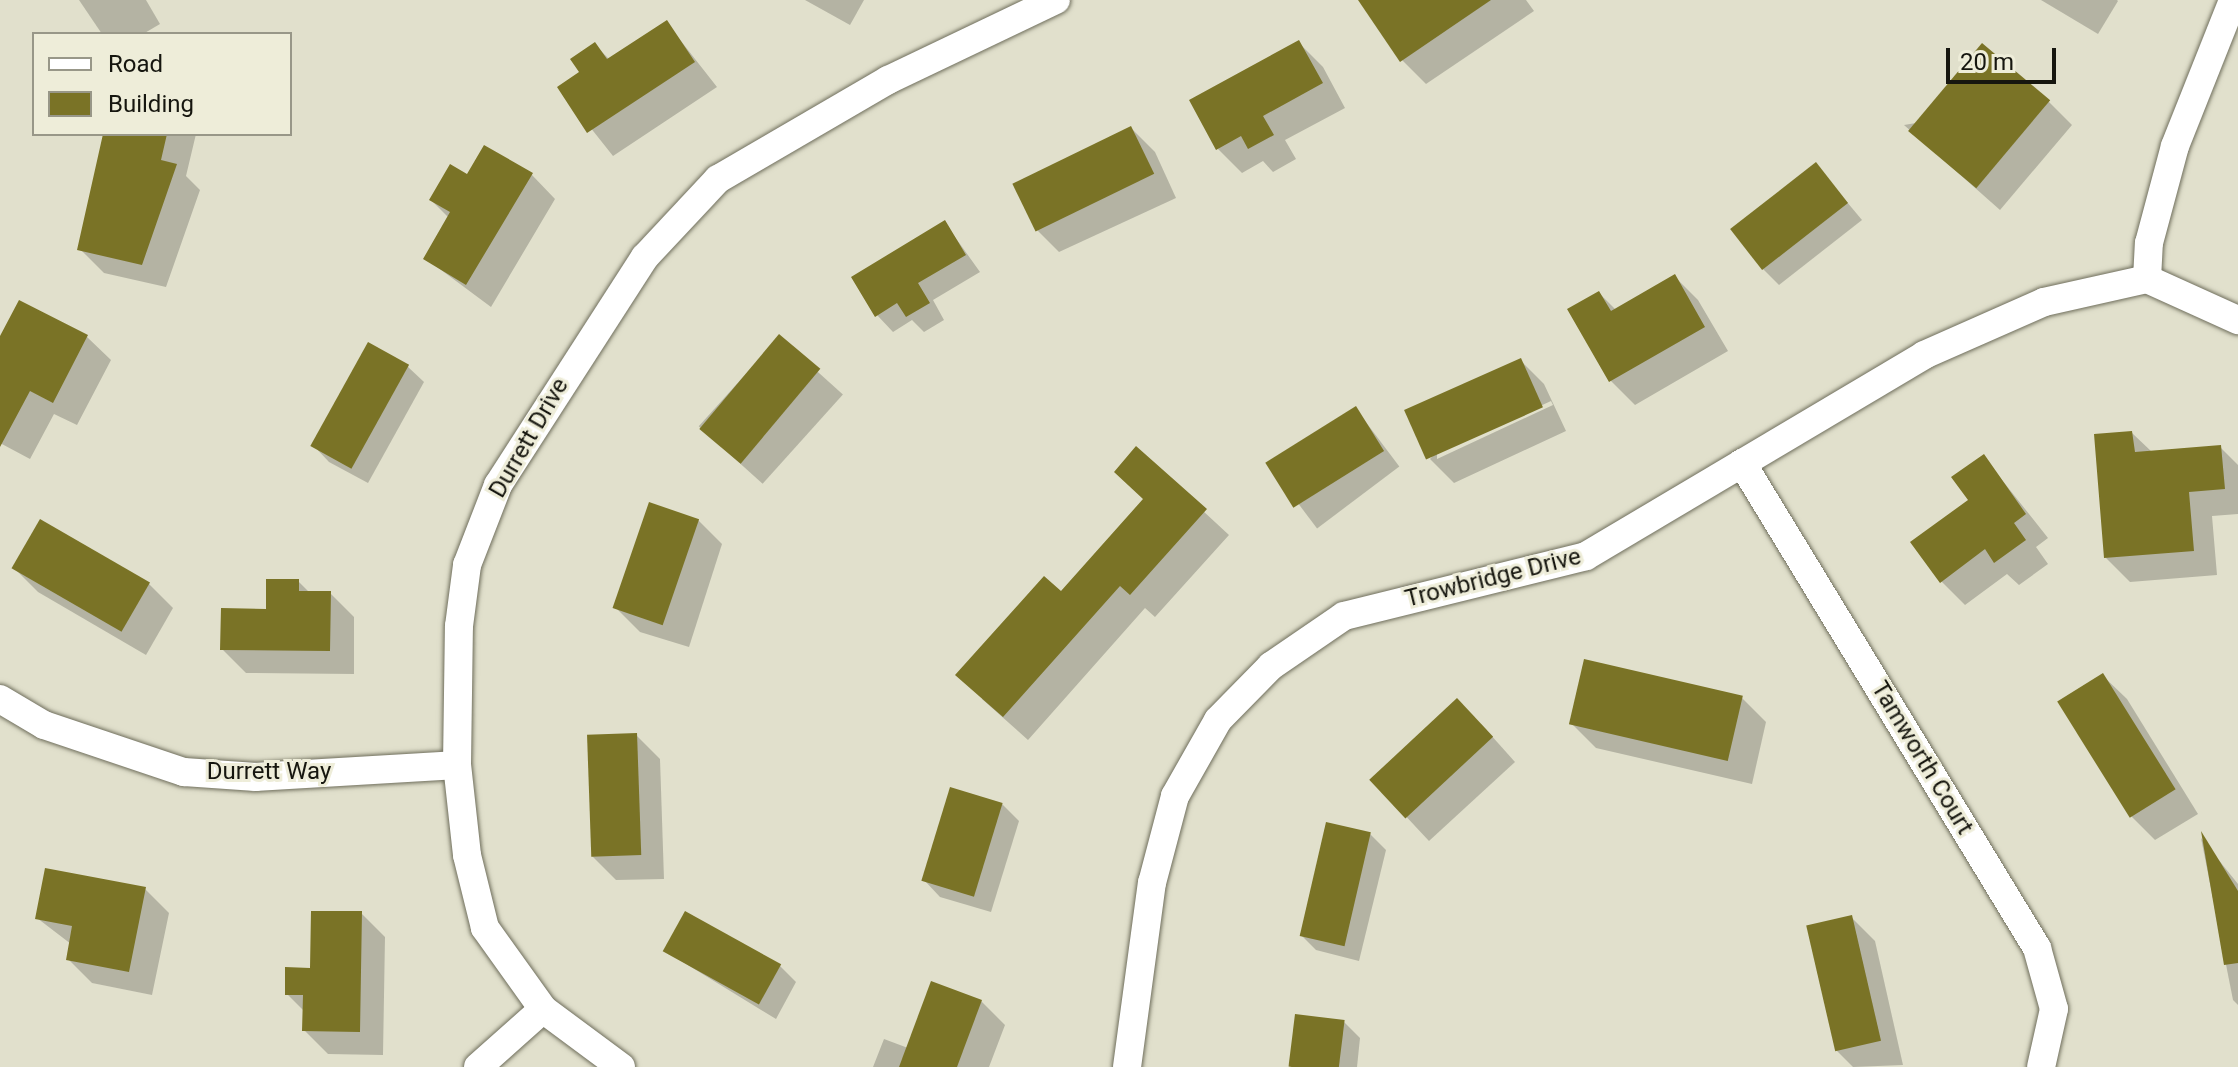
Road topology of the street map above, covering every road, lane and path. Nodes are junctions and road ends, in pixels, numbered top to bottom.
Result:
1 (2233, 0) edge
2 (1049, 2) edge
3 (2147, 279) junction
4 (2238, 320) edge
5 (1742, 463) junction
6 (0, 699) edge
7 (457, 765) junction
8 (543, 1009) junction
9 (478, 1067) edge
10 (621, 1067) edge
11 (1127, 1067) edge
12 (2041, 1067) edge

1 - 3 street
2 - 7 street, Durrett Drive
3 - 4 street
3 - 5 street, Trowbridge Drive
5 - 11 street, Trowbridge Drive
5 - 12 street, Tamworth Court
6 - 7 street, Durrett Way
7 - 8 street, Durrett Drive
8 - 9 street
8 - 10 street, Durrett Drive

